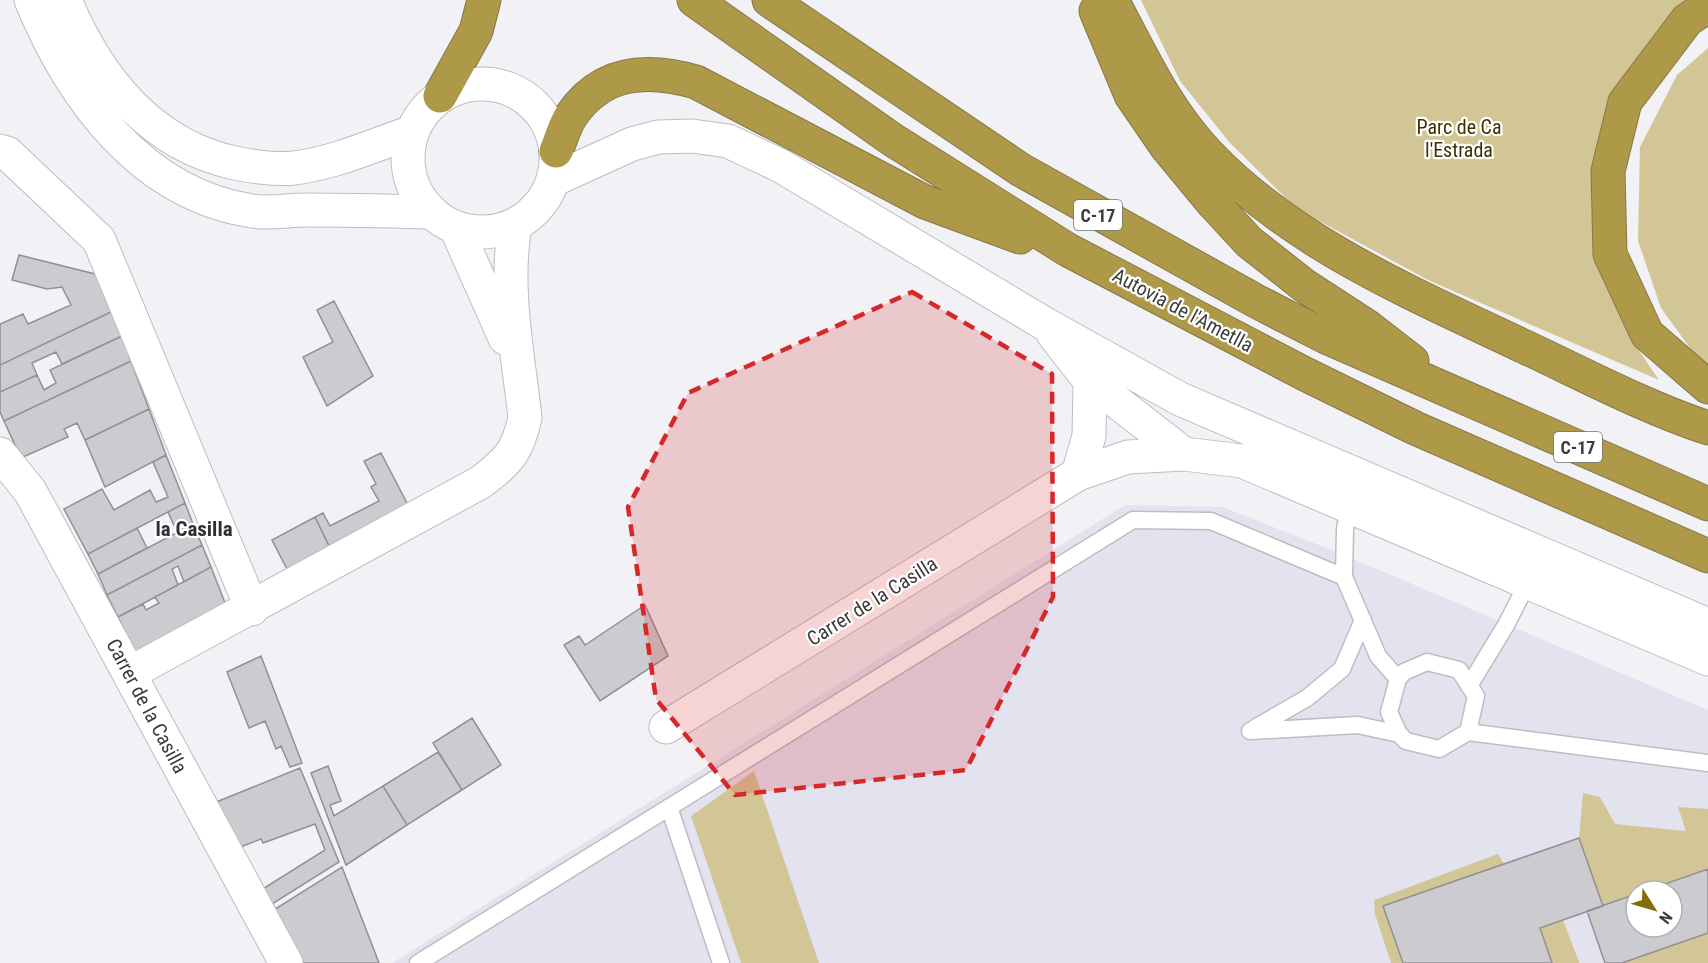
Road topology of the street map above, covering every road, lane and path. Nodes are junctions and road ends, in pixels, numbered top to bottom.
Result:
1 (31, 0) edge
2 (66, 0) edge
3 (483, 0) edge
4 (693, 0) edge
5 (769, 0) edge
6 (1092, 0) edge
7 (1112, 0) edge
8 (1708, 6) edge
9 (440, 96) junction
10 (412, 132) junction
11 (0, 151) edge
12 (554, 165) junction
13 (443, 220) junction
14 (515, 225) junction
15 (1068, 250) junction
16 (1045, 324) junction
17 (520, 373) junction
18 (1090, 381) junction
19 (1708, 387) edge
20 (1449, 390) junction
21 (1708, 428) edge
22 (0, 454) edge
23 (1184, 454) junction
24 (1078, 474) junction
25 (1708, 504) edge
26 (1349, 507) junction
27 (1708, 556) edge
28 (1344, 577) junction
29 (1528, 582) junction
30 (252, 609) junction
31 (1363, 620) junction
32 (1708, 625) edge
33 (1708, 659) edge
34 (130, 673) junction
35 (1398, 679) junction
36 (1469, 686) junction
37 (666, 727) dead end
38 (1468, 732) junction
39 (1399, 734) junction
40 (1708, 763) edge
41 (669, 807) junction
42 (286, 963) edge
43 (418, 963) edge
44 (721, 963) edge

1 - 13 street
2 - 10 street
3 - 9 highway
4 - 15 highway, Autovia de l'Ametlla / C-17
5 - 20 highway, C-17
6 - 20 highway
7 - 21 highway
8 - 19 highway
9 - 10 street
9 - 12 street
10 - 13 street
11 - 30 street
12 - 14 street
12 - 15 highway
12 - 16 street
13 - 14 street
13 - 17 street
14 - 17 street
15 - 27 highway, Autovia de l'Ametlla / C-17
16 - 18 street
16 - 32 street
17 - 30 street
18 - 23 street
18 - 24 street
20 - 25 highway, C-17
22 - 34 street, Carrer de la Casilla
23 - 24 street, Carrer de la Casilla
23 - 26 street, Carrer de la Casilla
24 - 37 street, Carrer de la Casilla
26 - 28 lane
26 - 29 street, Carrer de la Casilla
28 - 31 lane
28 - 41 lane
29 - 33 street, Carrer de la Casilla
29 - 36 lane
30 - 34 street
31 - 35 lane
31 - 39 lane
34 - 42 street, Carrer de la Casilla
35 - 36 lane
35 - 39 lane
36 - 38 lane
38 - 39 lane
38 - 40 lane
41 - 43 lane
41 - 44 lane

